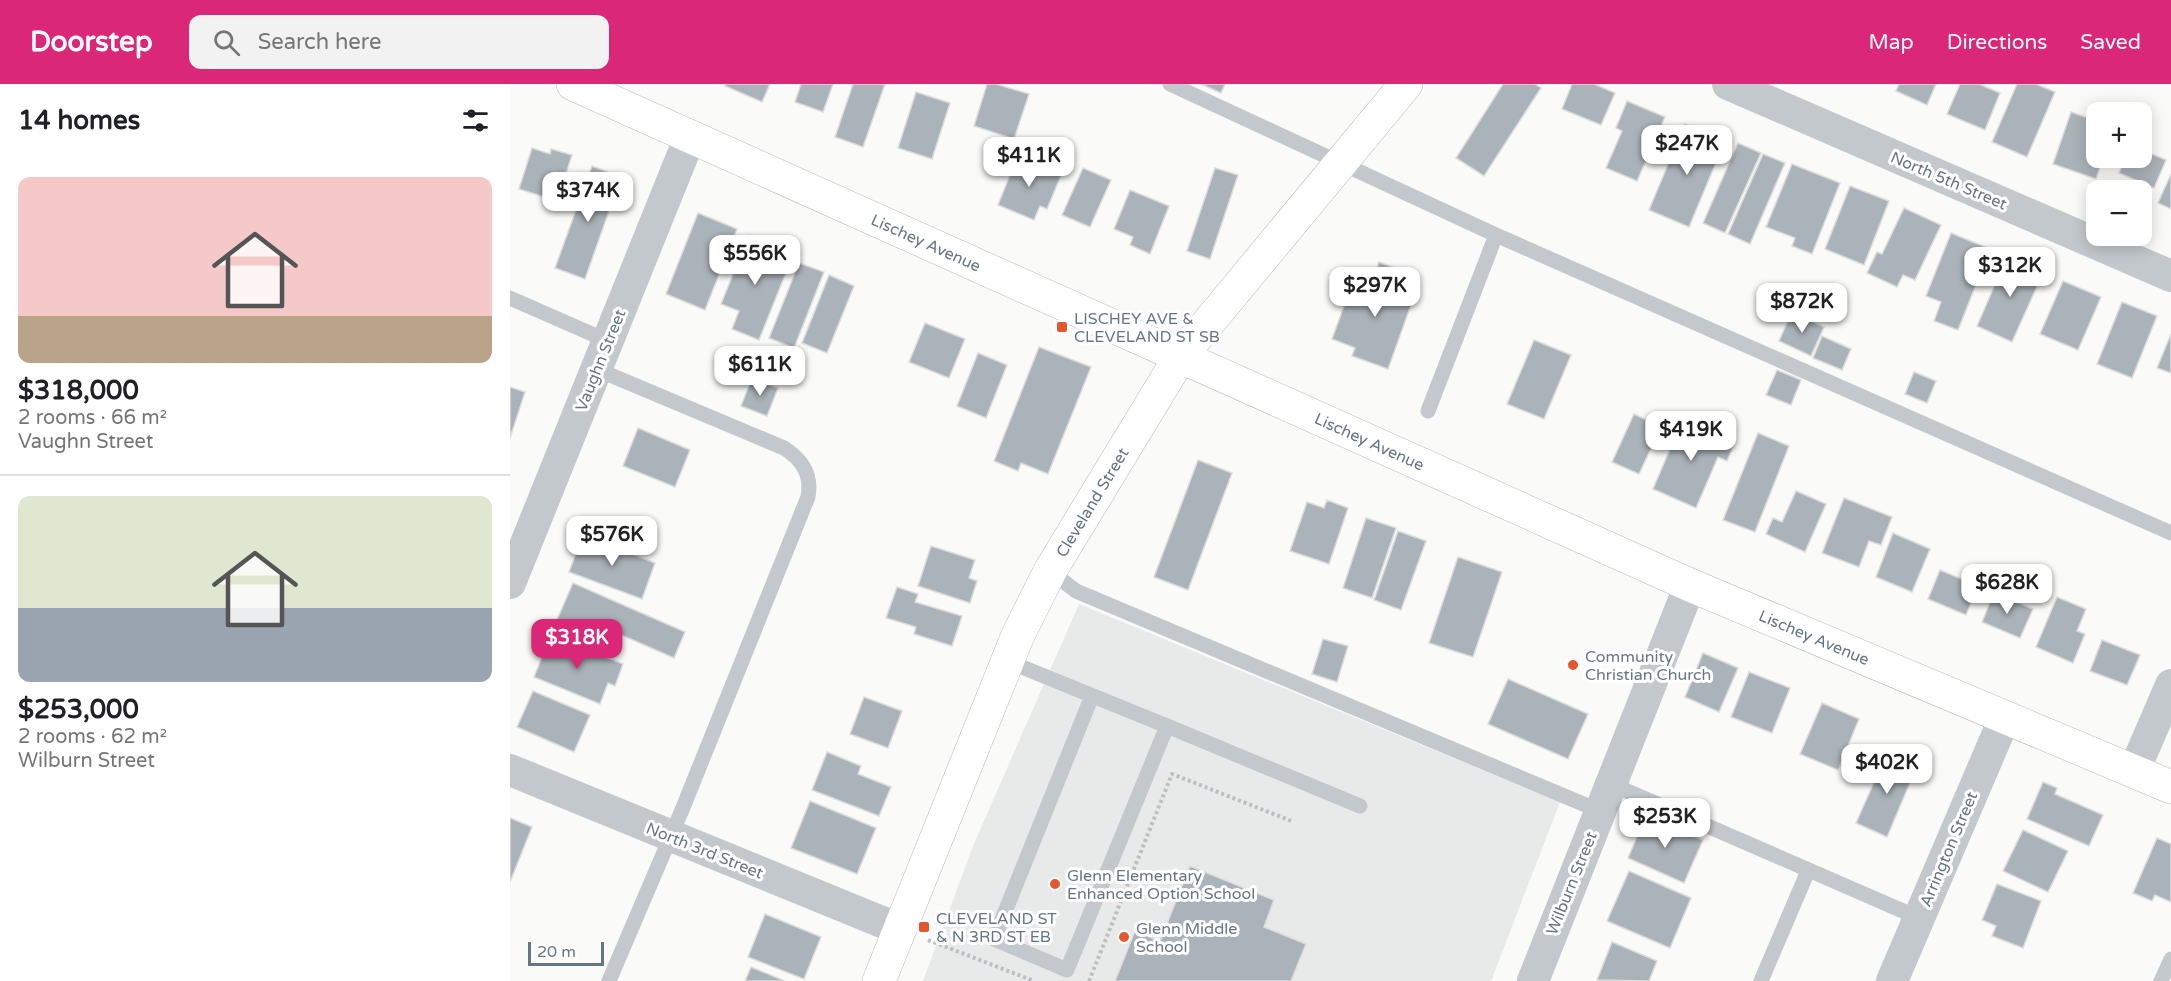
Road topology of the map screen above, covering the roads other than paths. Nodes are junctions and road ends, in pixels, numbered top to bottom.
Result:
1 (573, 84) edge
2 (1170, 84) edge
3 (1406, 84) edge
4 (1728, 84) edge
5 (690, 138) junction
6 (1339, 163) junction
7 (1496, 235) junction
8 (2171, 276) edge
9 (510, 298) edge
10 (602, 355) junction
11 (1180, 357) junction
12 (1428, 411) dead end
13 (2171, 533) edge
14 (518, 537) edge
15 (1050, 571) junction
16 (510, 583) edge
17 (1690, 585) junction
18 (1007, 661) junction
19 (2171, 685) edge
20 (1092, 696) junction
21 (2004, 717) junction
22 (1167, 726) junction
23 (510, 770) edge
24 (2134, 771) junction
25 (2171, 787) edge
26 (1606, 797) junction
27 (1360, 806) dead end
28 (670, 836) junction
29 (1808, 871) junction
30 (1919, 918) junction
31 (914, 934) junction
32 (2171, 959) edge
33 (609, 981) edge
34 (879, 981) edge
35 (1533, 981) edge
36 (1761, 981) edge
37 (1892, 981) edge
38 (2162, 981) edge

1 - 5 street, Lischey Avenue
2 - 6 lane
3 - 6 street, Cleveland Street
4 - 8 street, North 5th Street
5 - 10 street, Vaughn Street
5 - 11 street, Lischey Avenue
6 - 7 lane
6 - 11 street, Cleveland Street
7 - 12 lane
7 - 13 lane
9 - 10 lane
10 - 14 street, Vaughn Street
10 - 28 lane
11 - 15 street, Cleveland Street
11 - 17 street, Lischey Avenue
14 - 16 street, Vaughn Street
15 - 18 street, Cleveland Street
15 - 26 lane
17 - 21 street, Lischey Avenue
17 - 26 street, Wilburn Street
18 - 20 lane
18 - 31 street, Cleveland Street
19 - 24 street
20 - 22 lane
20 - 22 lane
21 - 24 street, Lischey Avenue
21 - 30 street, Arrington Street
22 - 27 lane
23 - 28 street, North 3rd Street
24 - 25 street, Lischey Avenue
26 - 29 lane
26 - 35 street, Wilburn Street
28 - 31 street, North 3rd Street
28 - 33 lane
29 - 30 lane
29 - 36 lane
30 - 37 street, Arrington Street
31 - 34 street, Cleveland Street
32 - 38 lane

